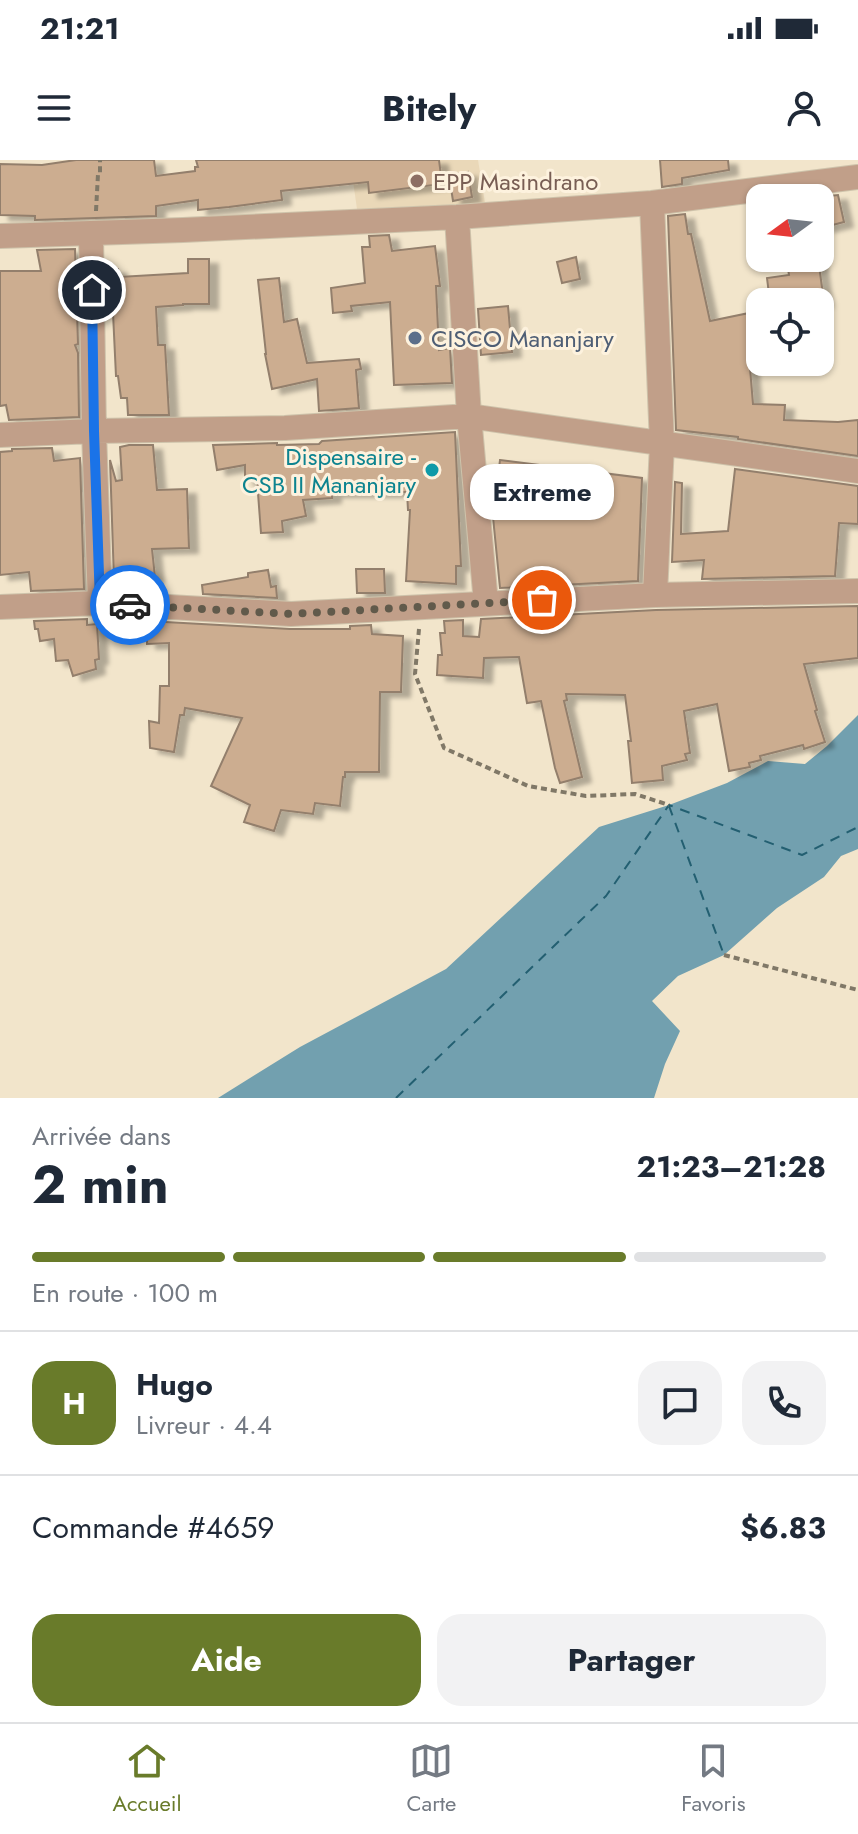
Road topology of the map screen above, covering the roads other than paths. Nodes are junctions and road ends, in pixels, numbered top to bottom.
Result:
1 (858, 177) edge
2 (652, 203) junction
3 (457, 217) junction
4 (91, 233) junction
5 (0, 236) edge
6 (469, 416) junction
7 (94, 431) junction
8 (0, 435) edge
9 (662, 444) junction
10 (858, 471) edge
11 (858, 591) edge
12 (655, 595) junction
13 (100, 603) junction
14 (486, 603) junction
15 (0, 607) edge

1 - 2 street
2 - 3 street
2 - 9 street
3 - 4 street
3 - 6 street
4 - 5 street
4 - 7 street
6 - 7 street
6 - 9 street
6 - 14 street
7 - 8 street
7 - 13 street
9 - 10 street
9 - 12 street
11 - 12 street
12 - 14 street
13 - 14 street
13 - 15 street

